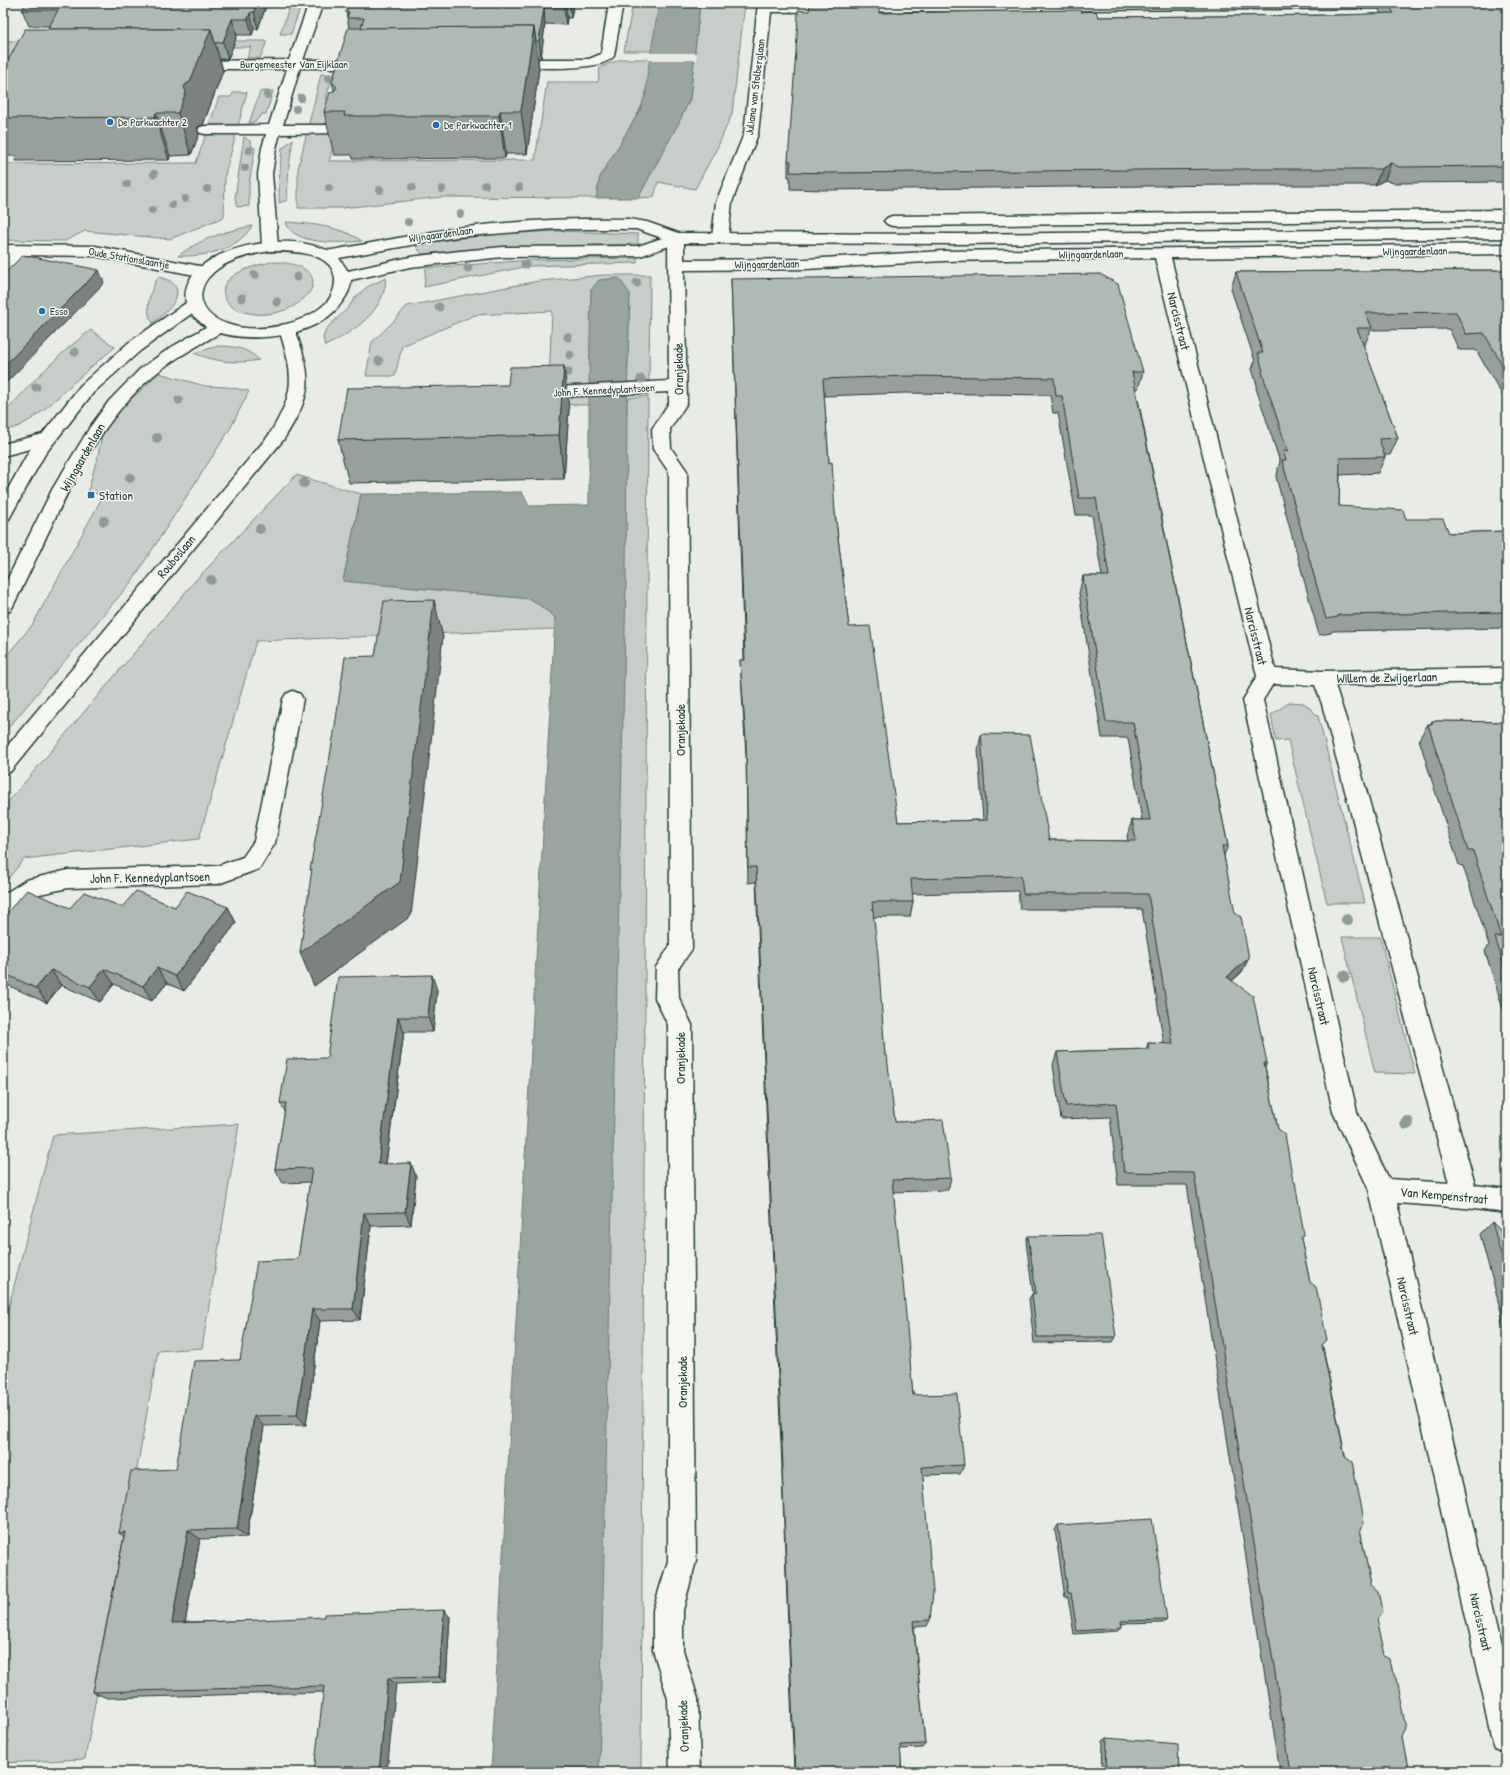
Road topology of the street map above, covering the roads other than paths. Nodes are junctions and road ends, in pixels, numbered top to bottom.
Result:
1 (316, 3) edge
2 (616, 3) edge
3 (1309, 4) edge
4 (1420, 4) edge
5 (764, 5) edge
6 (295, 64) junction
7 (378, 64) edge
8 (491, 64) edge
9 (175, 65) edge
10 (338, 129) edge
11 (206, 130) dead end
12 (274, 130) junction
13 (1507, 215) edge
14 (1000, 220) junction
15 (892, 221) dead end
16 (1507, 233) edge
17 (676, 238) junction
18 (720, 238) junction
19 (954, 239) junction
20 (270, 246) junction
21 (10, 250) edge
22 (1507, 250) edge
23 (1162, 254) junction
24 (326, 256) junction
25 (676, 265) junction
26 (206, 272) junction
27 (3, 275) edge
28 (343, 277) junction
29 (194, 305) junction
30 (218, 327) junction
31 (287, 329) junction
32 (678, 386) junction
33 (524, 393) edge
34 (47, 439) junction
35 (3, 450) edge
36 (3, 515) edge
37 (3, 606) edge
38 (1507, 675) edge
39 (1266, 676) junction
40 (1322, 678) junction
41 (293, 699) dead end
42 (3, 766) edge
43 (3, 908) edge
44 (1381, 1190) junction
45 (1465, 1196) junction
46 (1507, 1201) edge
47 (1507, 1736) edge
48 (685, 1772) edge

1 - 6 street
2 - 8 street
3 - 4 street
3 - 5 street
5 - 18 street, Juliana van Stolberglaan
6 - 7 street, Burgemeester Van Eijklaan
6 - 9 street, Burgemeester Van Eijklaan
6 - 12 street
10 - 12 street
11 - 12 street
12 - 20 street
13 - 14 street, Wijngaardenlaan
14 - 15 street, Wijngaardenlaan
14 - 19 street, Wijngaardenlaan
16 - 19 street, Wijngaardenlaan
17 - 18 street, Wijngaardenlaan
17 - 24 street, Wijngaardenlaan
17 - 25 street, Oranjekade
17 - 28 street, Wijngaardenlaan
18 - 19 street, Wijngaardenlaan
20 - 24 street
20 - 26 street
21 - 26 street, Oude Stationslaantje
21 - 27 street
22 - 23 street, Wijngaardenlaan
23 - 25 street, Wijngaardenlaan
23 - 39 street, Narcisstraat
24 - 28 street
25 - 32 street, Oranjekade
26 - 29 street
28 - 31 street
29 - 30 street
29 - 34 street
30 - 31 street
30 - 37 street, Wijngaardenlaan
31 - 42 street, Rouboslaan
32 - 33 street, John F. Kennedyplantsoen
32 - 48 street, Oranjekade
34 - 35 street
34 - 36 street
38 - 40 street, Willem de Zwijgerlaan
39 - 40 street, Willem de Zwijgerlaan
39 - 44 street, Narcisstraat
40 - 45 street
41 - 43 street, John F. Kennedyplantsoen
44 - 45 street, Van Kempenstraat
44 - 47 street, Narcisstraat
45 - 46 street, Van Kempenstraat

